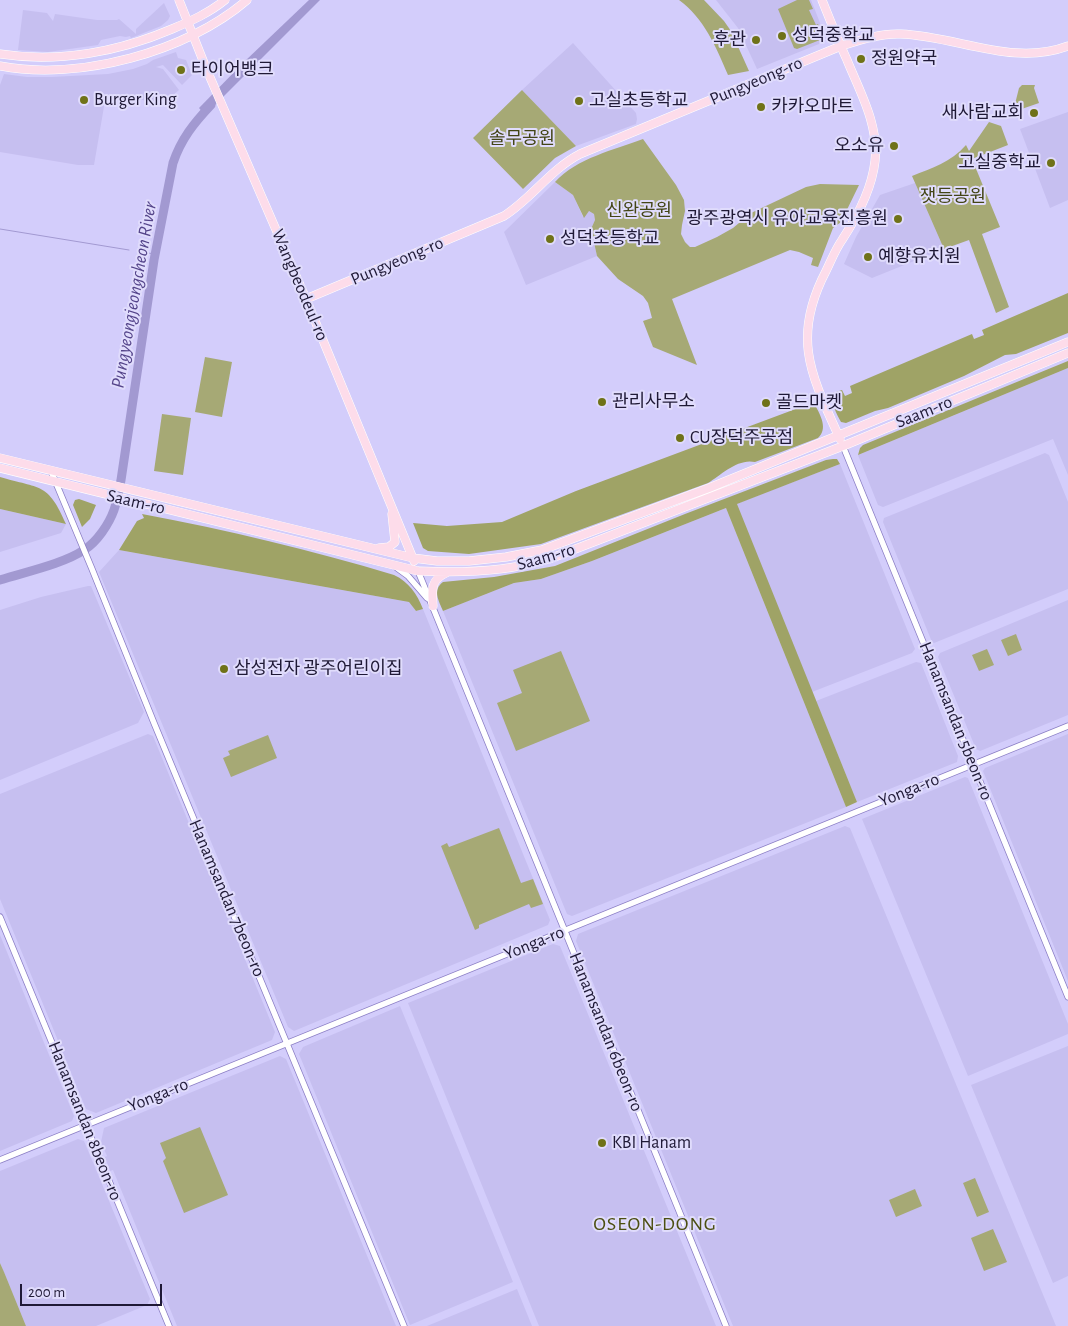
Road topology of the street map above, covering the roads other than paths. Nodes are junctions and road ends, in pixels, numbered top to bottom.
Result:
1 (179, 0) edge
2 (225, 0) edge
3 (247, 0) edge
4 (822, 0) edge
5 (188, 23) junction
6 (193, 36) junction
7 (841, 46) junction
8 (1068, 46) edge
9 (0, 54) edge
10 (0, 66) edge
11 (306, 299) junction
12 (1068, 342) edge
13 (1068, 354) edge
14 (839, 436) junction
15 (843, 446) junction
16 (0, 458) edge
17 (0, 468) edge
18 (51, 470) junction
19 (56, 482) junction
20 (389, 500) junction
21 (373, 548) junction
22 (413, 558) junction
23 (384, 562) junction
24 (418, 570) junction
25 (448, 572) junction
26 (433, 606) junction
27 (1068, 726) edge
28 (973, 764) junction
29 (0, 917) edge
30 (565, 931) junction
31 (1068, 997) edge
32 (287, 1043) junction
33 (86, 1124) junction
34 (0, 1160) edge
35 (169, 1326) edge
36 (404, 1326) edge
37 (726, 1326) edge

1 - 5 main road, Wangbeodeul-ro
2 - 5 main road
3 - 6 main road
4 - 7 main road
5 - 6 main road, Wangbeodeul-ro
5 - 9 main road
6 - 10 main road
6 - 11 main road, Wangbeodeul-ro
7 - 8 main road, Pungyeong-ro
7 - 11 main road, Pungyeong-ro
7 - 14 main road
11 - 20 main road, Wangbeodeul-ro
12 - 14 main road, Saam-ro
13 - 15 main road, Saam-ro
14 - 15 main road
14 - 22 main road, Saam-ro
15 - 25 main road, Saam-ro
15 - 28 street, Hanamsandan 5beon-ro
16 - 18 main road, Saam-ro
17 - 19 main road, Saam-ro
18 - 19 street, Hanamsandan 7beon-ro
18 - 21 main road, Saam-ro
19 - 23 main road, Saam-ro
19 - 32 street, Hanamsandan 7beon-ro
20 - 21 main road
20 - 22 main road, Wangbeodeul-ro
21 - 22 main road, Saam-ro
22 - 24 main road, Wangbeodeul-ro
23 - 24 main road, Saam-ro
23 - 26 street
24 - 25 main road, Saam-ro
24 - 26 street, Hanamsandan 6beon-ro
25 - 26 main road
26 - 30 street, Hanamsandan 6beon-ro
27 - 28 street, Yonga-ro
28 - 30 street, Yonga-ro
28 - 31 street, Hanamsandan 5beon-ro
29 - 33 street, Hanamsandan 8beon-ro
30 - 32 street, Yonga-ro
30 - 37 street, Hanamsandan 6beon-ro
32 - 33 street, Yonga-ro
32 - 36 street, Hanamsandan 7beon-ro
33 - 34 street, Yonga-ro
33 - 35 street, Hanamsandan 8beon-ro

